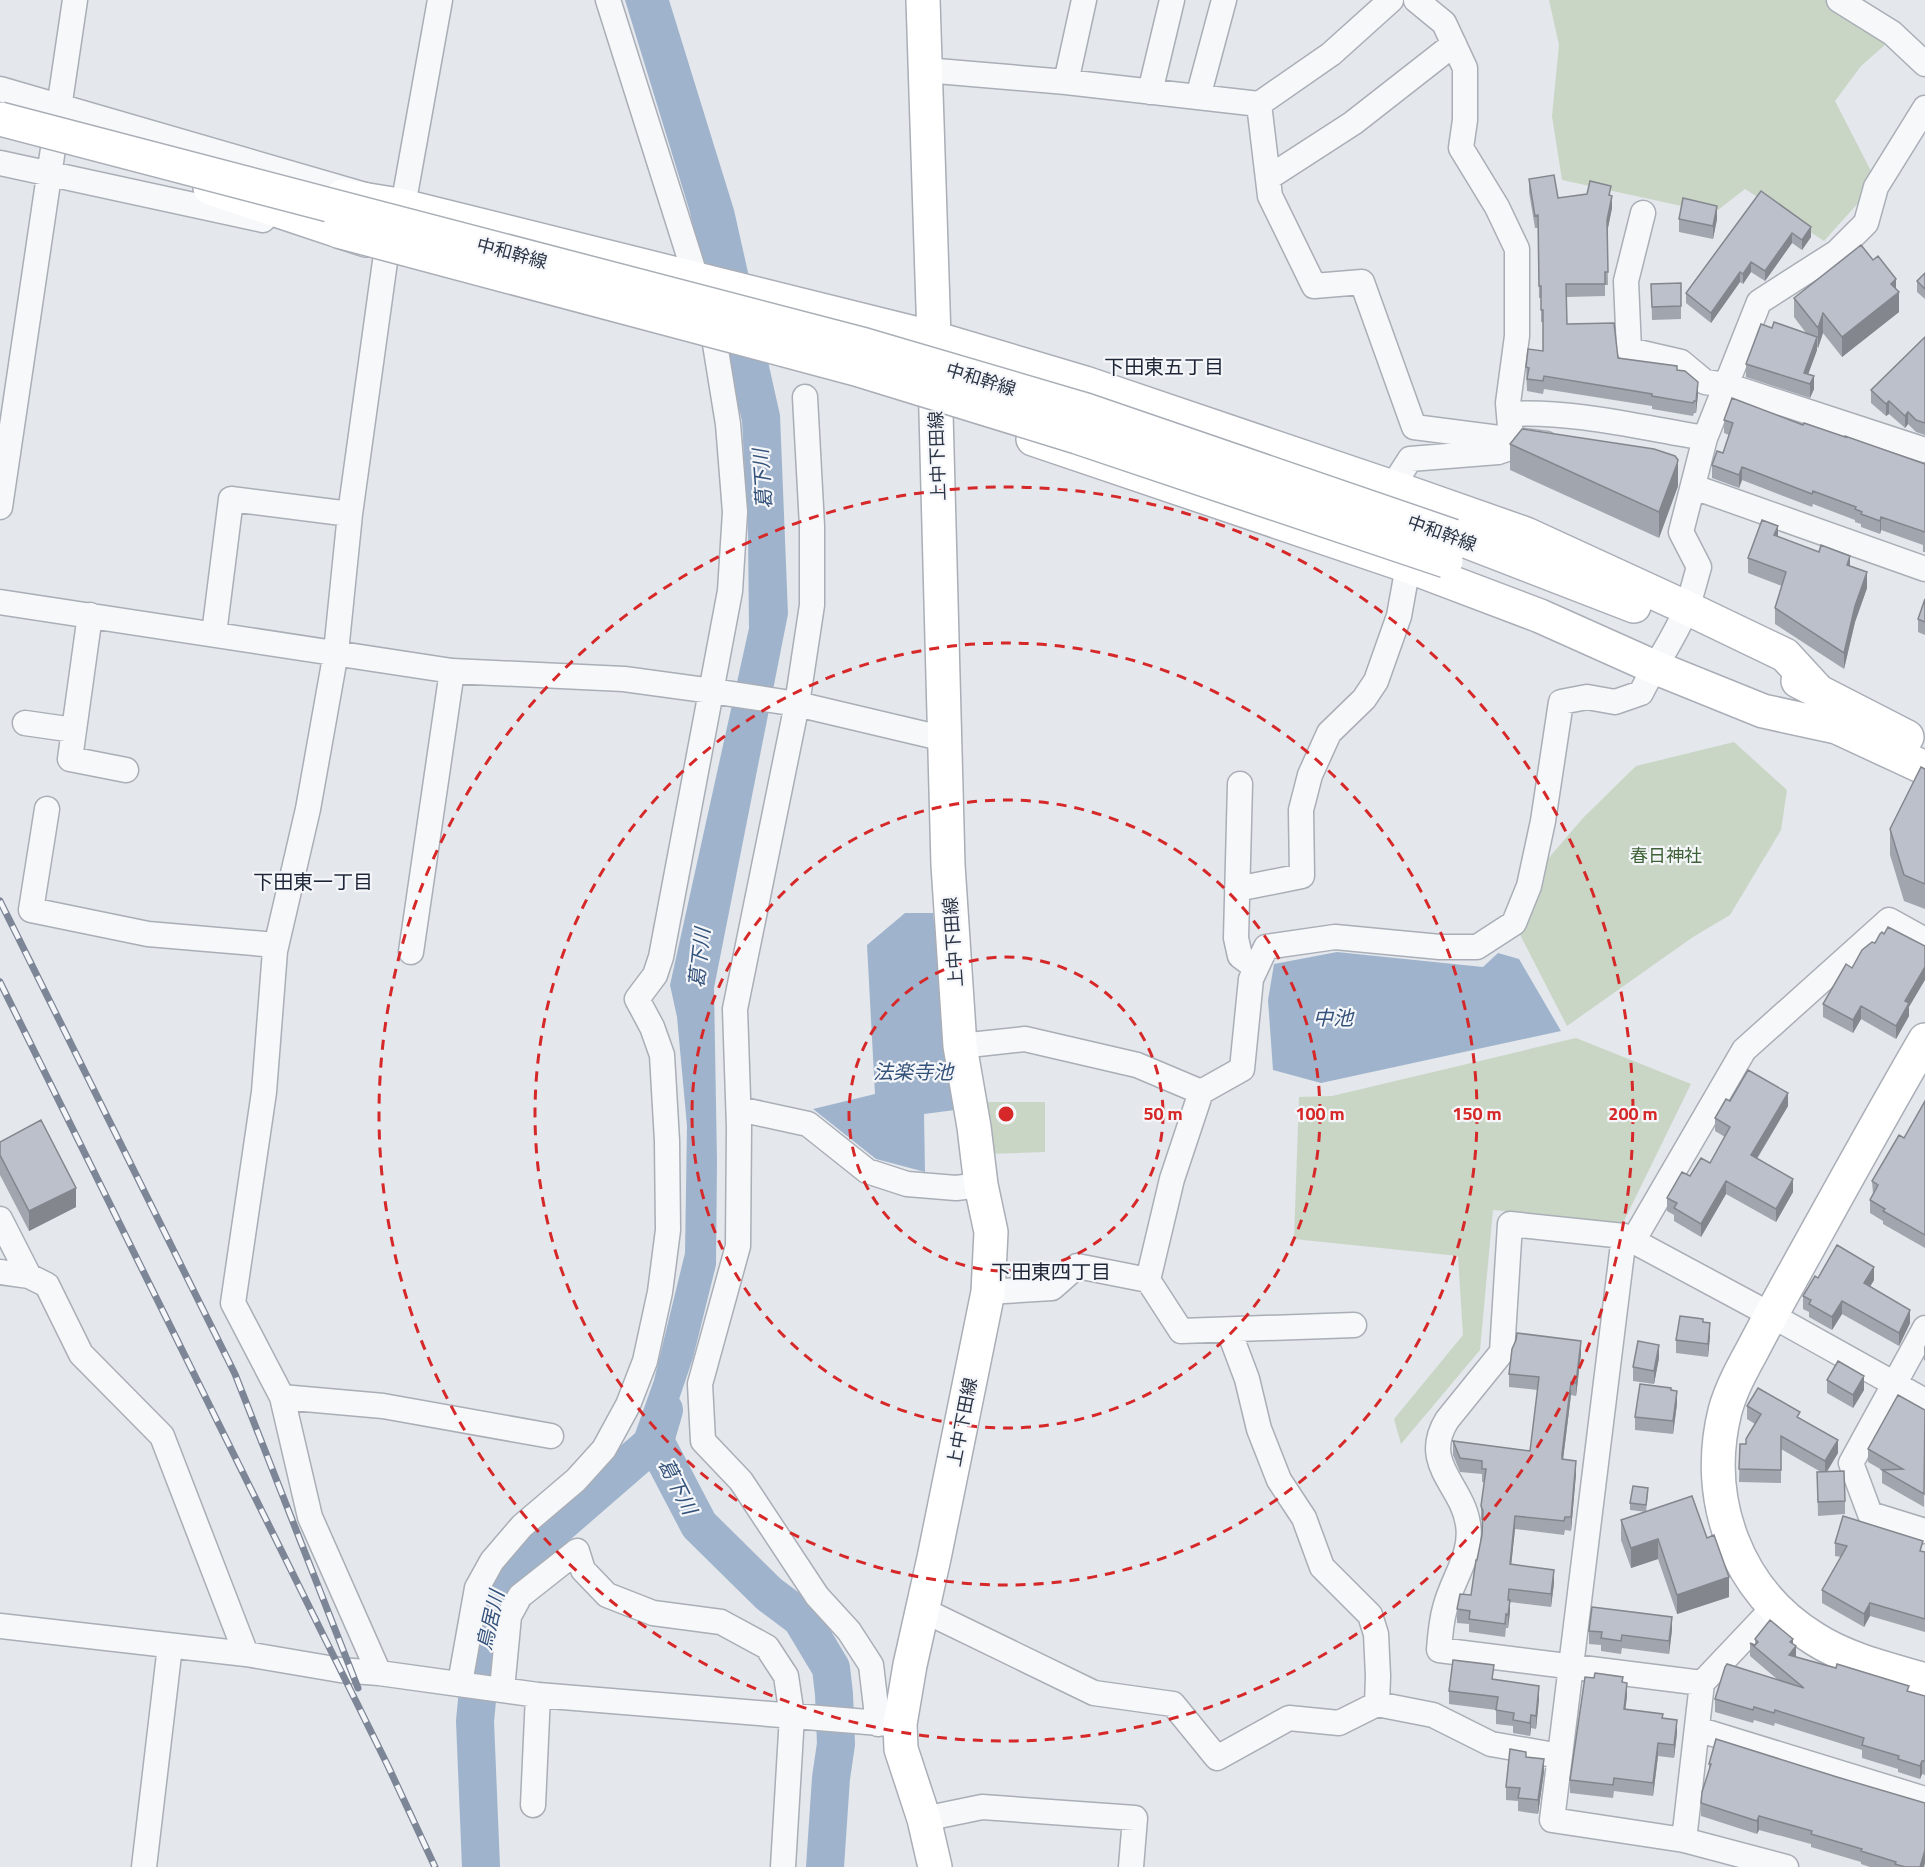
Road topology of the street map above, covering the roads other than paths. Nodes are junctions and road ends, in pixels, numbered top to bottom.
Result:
1 (75, 0) edge
2 (440, 0) edge
3 (923, 0) edge
4 (1084, 0) edge
5 (1172, 0) edge
6 (1224, 0) edge
7 (1391, 0) edge
8 (1416, 0) edge
9 (1839, 0) edge
10 (603, 1) edge
11 (1372, 9) edge
12 (1454, 44) junction
13 (1925, 64) edge
14 (925, 70) junction
15 (1066, 82) junction
16 (0, 89) edge
17 (1150, 92) junction
18 (1198, 97) junction
19 (1259, 104) junction
20 (1925, 108) edge
21 (0, 120) edge
22 (0, 133) edge
23 (54, 140) junction
24 (0, 141) edge
25 (0, 163) edge
26 (1268, 178) junction
27 (403, 206) junction
28 (1643, 213) dead end
29 (387, 247) junction
30 (696, 278) junction
31 (934, 338) junction
32 (715, 344) junction
33 (804, 383) junction
34 (1726, 385) junction
35 (935, 406) junction
36 (1509, 414) junction
37 (1705, 438) junction
38 (1511, 439) junction
39 (1567, 447) edge
40 (1925, 450) edge
41 (1689, 476) junction
42 (1392, 487) junction
43 (0, 507) edge
44 (350, 514) junction
45 (1449, 548) junction
46 (1408, 566) junction
47 (1925, 569) edge
48 (0, 602) edge
49 (90, 615) junction
50 (214, 634) junction
51 (1672, 637) junction
52 (336, 652) junction
53 (452, 670) junction
54 (711, 691) junction
55 (796, 704) junction
56 (25, 723) dead end
57 (74, 730) junction
58 (945, 739) junction
59 (1925, 746) edge
60 (1925, 768) edge
61 (126, 770) dead end
62 (1240, 784) dead end
63 (47, 809) dead end
64 (1237, 889) junction
65 (1925, 940) edge
66 (276, 945) junction
67 (411, 952) dead end
68 (1256, 968) junction
69 (1925, 1040) edge
70 (960, 1046) junction
71 (1201, 1092) junction
72 (739, 1109) junction
73 (981, 1185) junction
74 (0, 1219) edge
75 (1629, 1238) junction
76 (0, 1272) edge
77 (29, 1276) junction
78 (1148, 1280) junction
79 (988, 1292) junction
80 (1771, 1315) junction
81 (1354, 1325) dead end
82 (1925, 1328) edge
83 (1228, 1330) junction
84 (1894, 1383) junction
85 (282, 1397) junction
86 (1925, 1401) edge
87 (551, 1436) dead end
88 (1925, 1531) edge
89 (1774, 1607) junction
90 (923, 1610) junction
91 (0, 1626) edge
92 (170, 1646) junction
93 (246, 1654) junction
94 (1572, 1668) junction
95 (379, 1673) junction
96 (1925, 1680) edge
97 (460, 1683) junction
98 (1701, 1683) junction
99 (502, 1689) junction
100 (538, 1695) junction
101 (1377, 1704) junction
102 (792, 1716) junction
103 (889, 1724) junction
104 (1697, 1729) junction
105 (1560, 1756) junction
106 (1925, 1799) edge
107 (533, 1805) dead end
108 (924, 1819) junction
109 (1684, 1840) junction
110 (144, 1867) edge
111 (783, 1867) edge
112 (935, 1867) edge
113 (1131, 1867) edge
114 (1786, 1867) edge

1 - 23 street
2 - 27 street
3 - 14 main road, 上中下田線
4 - 15 street
5 - 17 street
6 - 18 street
7 - 11 street
8 - 12 street
9 - 13 street
10 - 30 street
11 - 19 street
12 - 26 street
12 - 36 street
14 - 15 street
14 - 31 main road, 上中下田線
15 - 17 street
16 - 23 street
17 - 18 street
18 - 19 street
19 - 26 street
20 - 34 street
21 - 23 main road
21 - 45 main road, 中和幹線, bridge
22 - 23 main road
23 - 25 street
23 - 27 main road
23 - 29 main road
23 - 43 street
24 - 45 main road, 中和幹線, bridge
26 - 38 street
27 - 30 main road
28 - 34 street
29 - 32 main road
29 - 44 street
30 - 31 main road
30 - 32 street
31 - 35 main road, 上中下田線
31 - 42 main road
32 - 33 main road
32 - 54 street
33 - 35 main road
33 - 55 street
34 - 37 street
34 - 40 street
35 - 46 main road
35 - 58 main road, 上中下田線
36 - 37 street
36 - 38 street
37 - 41 street
38 - 39 street
38 - 42 street
41 - 47 street
41 - 51 street
42 - 51 main road
44 - 50 street
44 - 52 street
45 - 51 main road, 中和幹線
46 - 51 main road
46 - 64 street
48 - 49 street
49 - 50 street
49 - 57 street
50 - 52 street
51 - 59 main road
51 - 60 main road
51 - 68 street
52 - 53 street
52 - 66 street
53 - 54 street
53 - 67 street
54 - 55 street
54 - 97 street
55 - 58 street
55 - 72 street
56 - 57 street
57 - 61 street
58 - 70 main road, 上中下田線
62 - 64 street
63 - 66 street
64 - 68 street
65 - 75 street
66 - 85 street
68 - 71 street
69 - 80 main road
70 - 71 street
70 - 73 main road, 上中下田線
71 - 78 street
72 - 73 street
72 - 103 street
73 - 79 main road, 上中下田線
74 - 77 street
75 - 80 street
75 - 94 street
75 - 94 street
76 - 77 street
77 - 93 street
78 - 79 street
78 - 83 street
79 - 90 main road, 上中下田線
80 - 84 street
80 - 89 main road
81 - 83 street
82 - 84 street
83 - 101 street
84 - 86 street
84 - 88 street
85 - 87 street
85 - 95 street
89 - 96 main road
89 - 98 street
90 - 101 street
90 - 103 main road, 上中下田線
91 - 92 street
92 - 93 street
92 - 110 street
93 - 95 street
94 - 98 street
94 - 105 street
95 - 97 street
97 - 99 street
98 - 104 street
99 - 100 street
99 - 102 street
100 - 102 street
100 - 107 street
101 - 105 street
102 - 103 street
102 - 111 street
103 - 108 main road, 上中下田線
104 - 106 street
104 - 109 street
105 - 109 street
108 - 112 main road, 上中下田線
108 - 113 street
109 - 114 street

